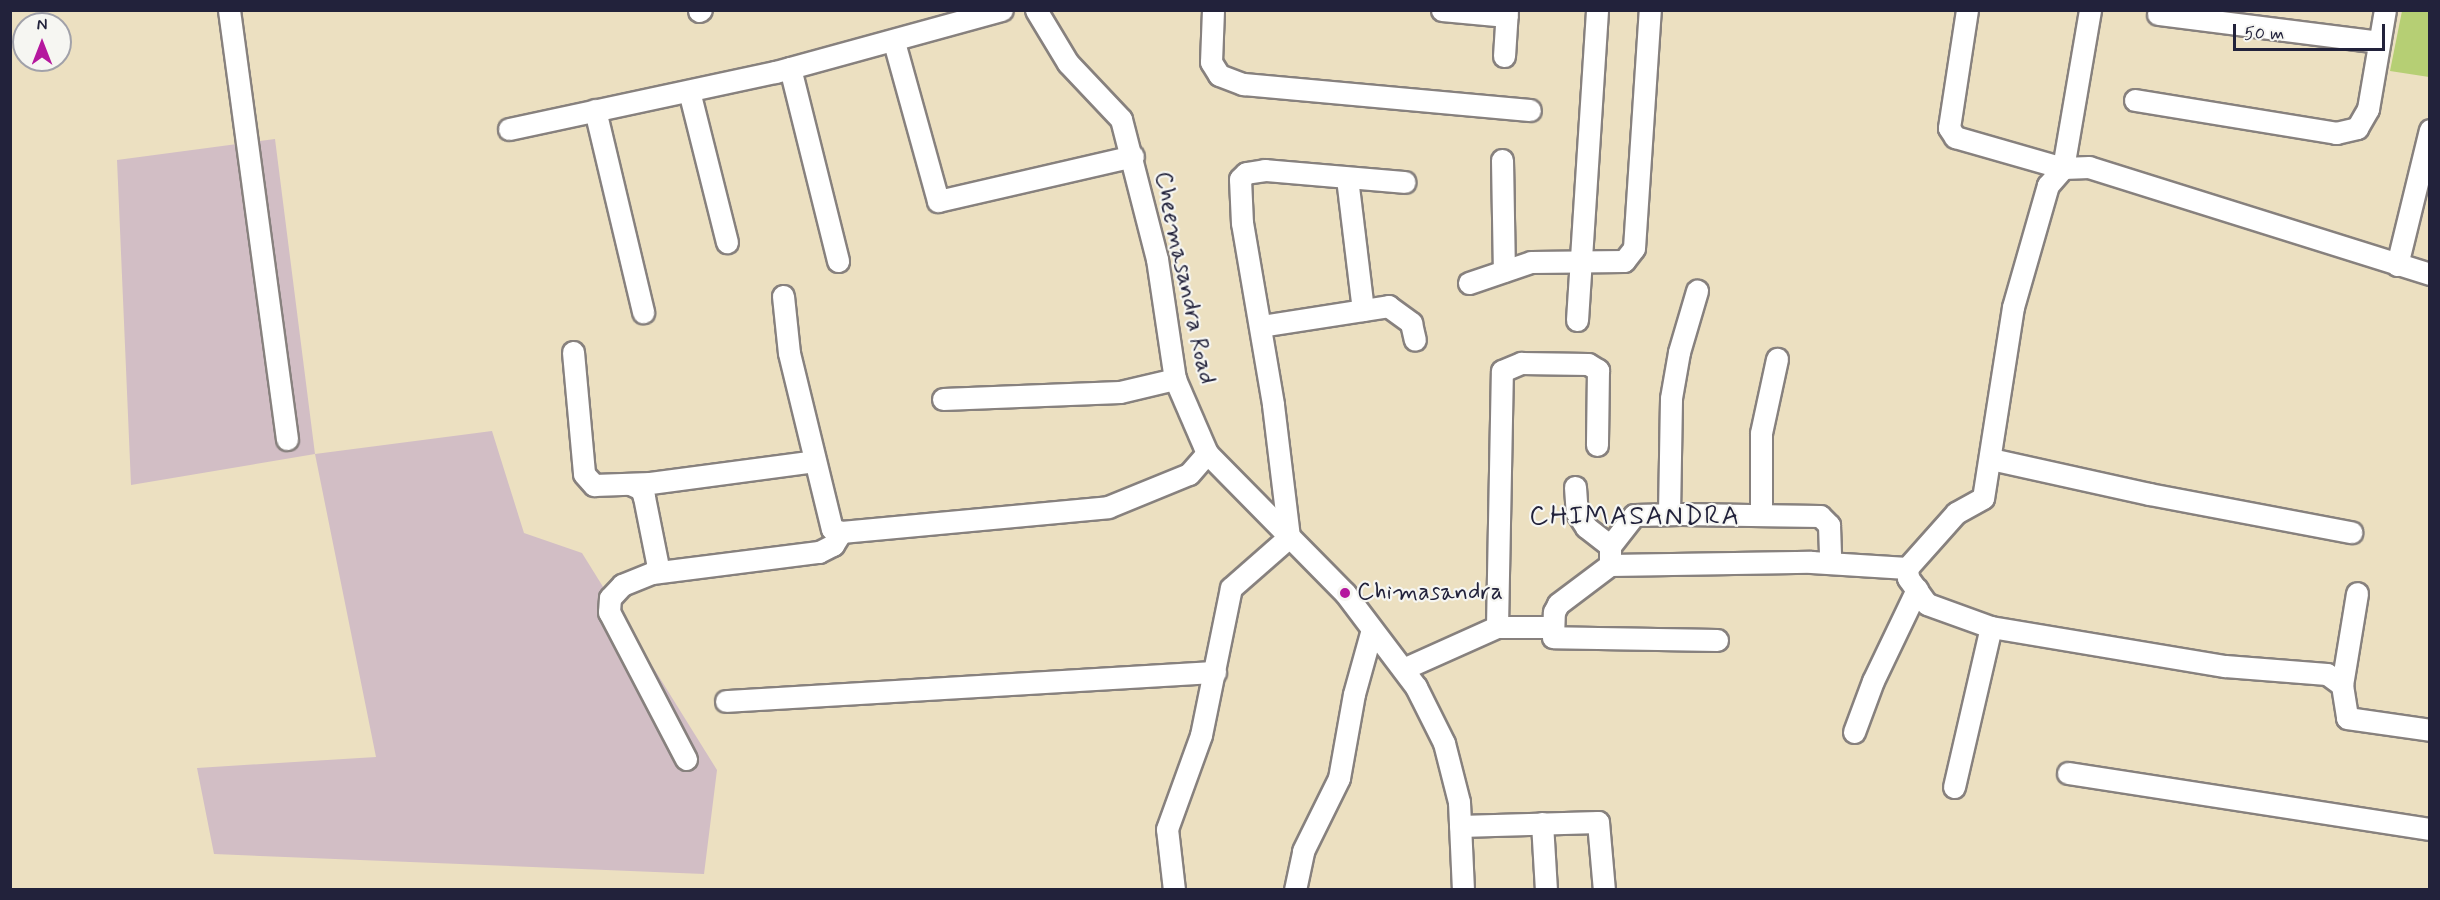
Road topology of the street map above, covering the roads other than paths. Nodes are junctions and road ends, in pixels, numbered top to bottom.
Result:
1 (229, 10) edge
2 (1002, 10) edge
3 (1036, 10) edge
4 (1213, 10) edge
5 (1442, 10) edge
6 (1597, 10) edge
7 (1650, 10) edge
8 (1967, 10) edge
9 (2090, 10) edge
10 (2385, 10) edge
11 (1507, 13) edge
12 (2158, 14) dead end
13 (894, 42) junction
14 (2379, 42) junction
15 (1504, 56) dead end
16 (790, 68) junction
17 (689, 91) junction
18 (2135, 100) dead end
19 (1530, 110) dead end
20 (596, 111) junction
21 (509, 129) dead end
22 (2430, 130) edge
23 (1133, 156) junction
24 (1502, 160) dead end
25 (2063, 168) junction
26 (1347, 178) junction
27 (1404, 182) dead end
28 (727, 242) dead end
29 (838, 261) dead end
30 (1580, 261) junction
31 (2397, 265) junction
32 (1504, 271) junction
33 (2430, 274) edge
34 (1469, 283) dead end
35 (1697, 291) dead end
36 (783, 296) dead end
37 (1363, 310) junction
38 (643, 312) dead end
39 (1577, 320) dead end
40 (1261, 326) junction
41 (1415, 340) dead end
42 (573, 352) dead end
43 (1777, 359) dead end
44 (1175, 379) junction
45 (943, 399) dead end
46 (287, 439) dead end
47 (1598, 445) dead end
48 (1207, 453) junction
49 (1991, 459) junction
50 (815, 461) junction
51 (630, 484) junction
52 (1575, 487) dead end
53 (1669, 514) junction
54 (1761, 515) junction
55 (841, 532) junction
56 (2351, 532) dead end
57 (1289, 537) junction
58 (1610, 556) junction
59 (1830, 563) junction
60 (1906, 568) junction
61 (659, 572) junction
62 (1917, 590) junction
63 (2357, 593) dead end
64 (1497, 627) junction
65 (1553, 627) junction
66 (1991, 627) junction
67 (1372, 629) junction
68 (1717, 640) dead end
69 (1403, 669) junction
70 (1215, 672) junction
71 (2343, 685) junction
72 (726, 701) dead end
73 (2430, 730) edge
74 (1854, 732) dead end
75 (686, 759) dead end
76 (2068, 773) dead end
77 (1954, 787) dead end
78 (1542, 823) junction
79 (1460, 826) junction
80 (2430, 829) edge
81 (1174, 890) edge
82 (1295, 890) edge
83 (1462, 890) edge
84 (1546, 890) edge
85 (1604, 890) edge

1 - 46 street
2 - 13 street
3 - 23 street, Cheemasandra Road
4 - 19 street
5 - 11 street
6 - 30 street
7 - 30 street
8 - 25 street
9 - 25 street
10 - 14 street
11 - 15 street
12 - 14 street
13 - 16 street
13 - 23 street
14 - 18 street
16 - 17 street
16 - 29 street
17 - 20 street
17 - 28 street
20 - 21 street
20 - 38 street
22 - 31 street
23 - 44 street, Cheemasandra Road
24 - 32 street
25 - 31 street
25 - 49 street
26 - 27 street
26 - 37 street
26 - 40 street
30 - 32 street
30 - 39 street
31 - 33 street
32 - 34 street
35 - 53 street
36 - 50 street
37 - 40 street
37 - 41 street
40 - 57 street
42 - 51 street
43 - 54 street
44 - 45 street
44 - 48 street, Cheemasandra Road
47 - 64 street
48 - 55 street
48 - 57 street, Cheemasandra Road
49 - 56 street
49 - 60 street
50 - 51 street
50 - 55 street
51 - 61 street
52 - 58 street
53 - 54 street
53 - 58 street
54 - 59 street
55 - 61 street
57 - 67 street, Cheemasandra Road
57 - 70 street
58 - 59 street
58 - 65 street
59 - 60 street
60 - 62 street
61 - 75 street
62 - 66 street
62 - 74 street
63 - 71 street
64 - 65 street
64 - 69 street
65 - 68 street
66 - 71 street
66 - 77 street
67 - 69 street, Cheemasandra Road
67 - 82 street
69 - 79 street, Cheemasandra Road
70 - 72 street
70 - 81 street
71 - 73 street
76 - 80 street
78 - 79 street
78 - 84 street
78 - 85 street
79 - 83 street, Cheemasandra Road

